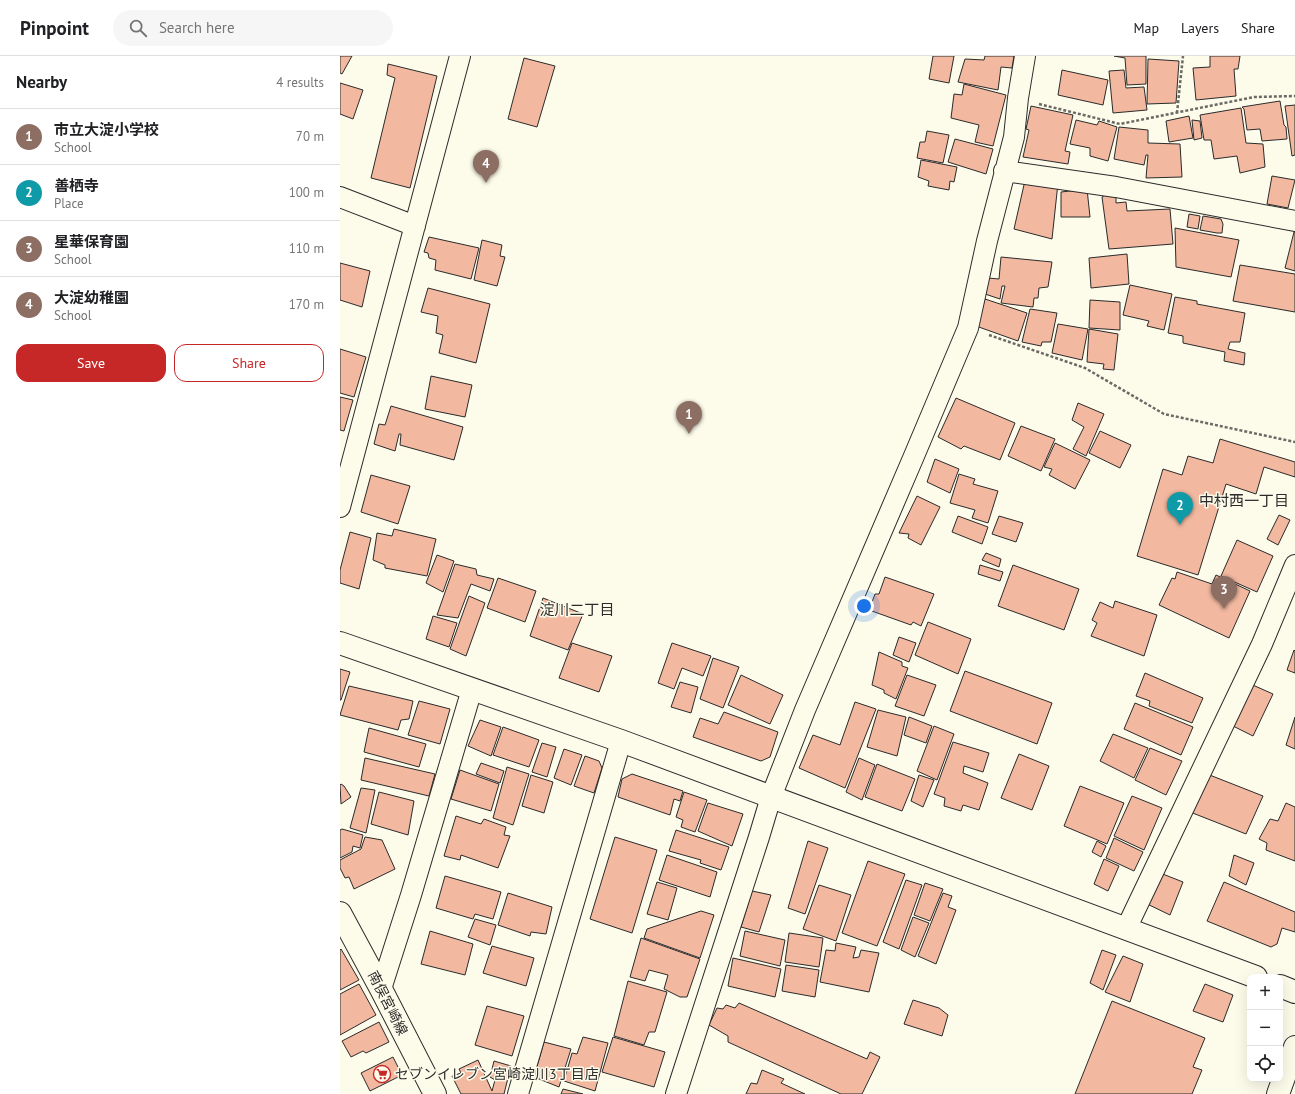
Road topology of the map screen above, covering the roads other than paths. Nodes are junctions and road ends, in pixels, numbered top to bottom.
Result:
1 (460, 56) edge
2 (1025, 56) edge
3 (1004, 171) junction
4 (340, 197) edge
5 (1295, 221) edge
6 (415, 226) junction
7 (340, 507) edge
8 (1295, 565) edge
9 (340, 643) edge
10 (472, 689) junction
11 (621, 741) junction
12 (771, 797) junction
13 (340, 913) edge
14 (1126, 929) junction
15 (1248, 974) edge
16 (1283, 987) edge
17 (381, 989) junction
18 (1295, 992) edge
19 (1295, 1047) edge
20 (435, 1094) edge
21 (518, 1094) edge
22 (676, 1094) edge
23 (1278, 1094) edge

1 - 6 street
2 - 3 street
3 - 5 street
3 - 12 street
4 - 6 street
6 - 7 street
8 - 14 street
9 - 10 main road
10 - 11 main road
10 - 17 street
11 - 12 main road
11 - 21 street
12 - 14 main road
12 - 22 street
13 - 17 main road, 南俣宮崎線
14 - 15 main road
16 - 18 main road
17 - 20 main road, 南俣宮崎線
19 - 23 main road

